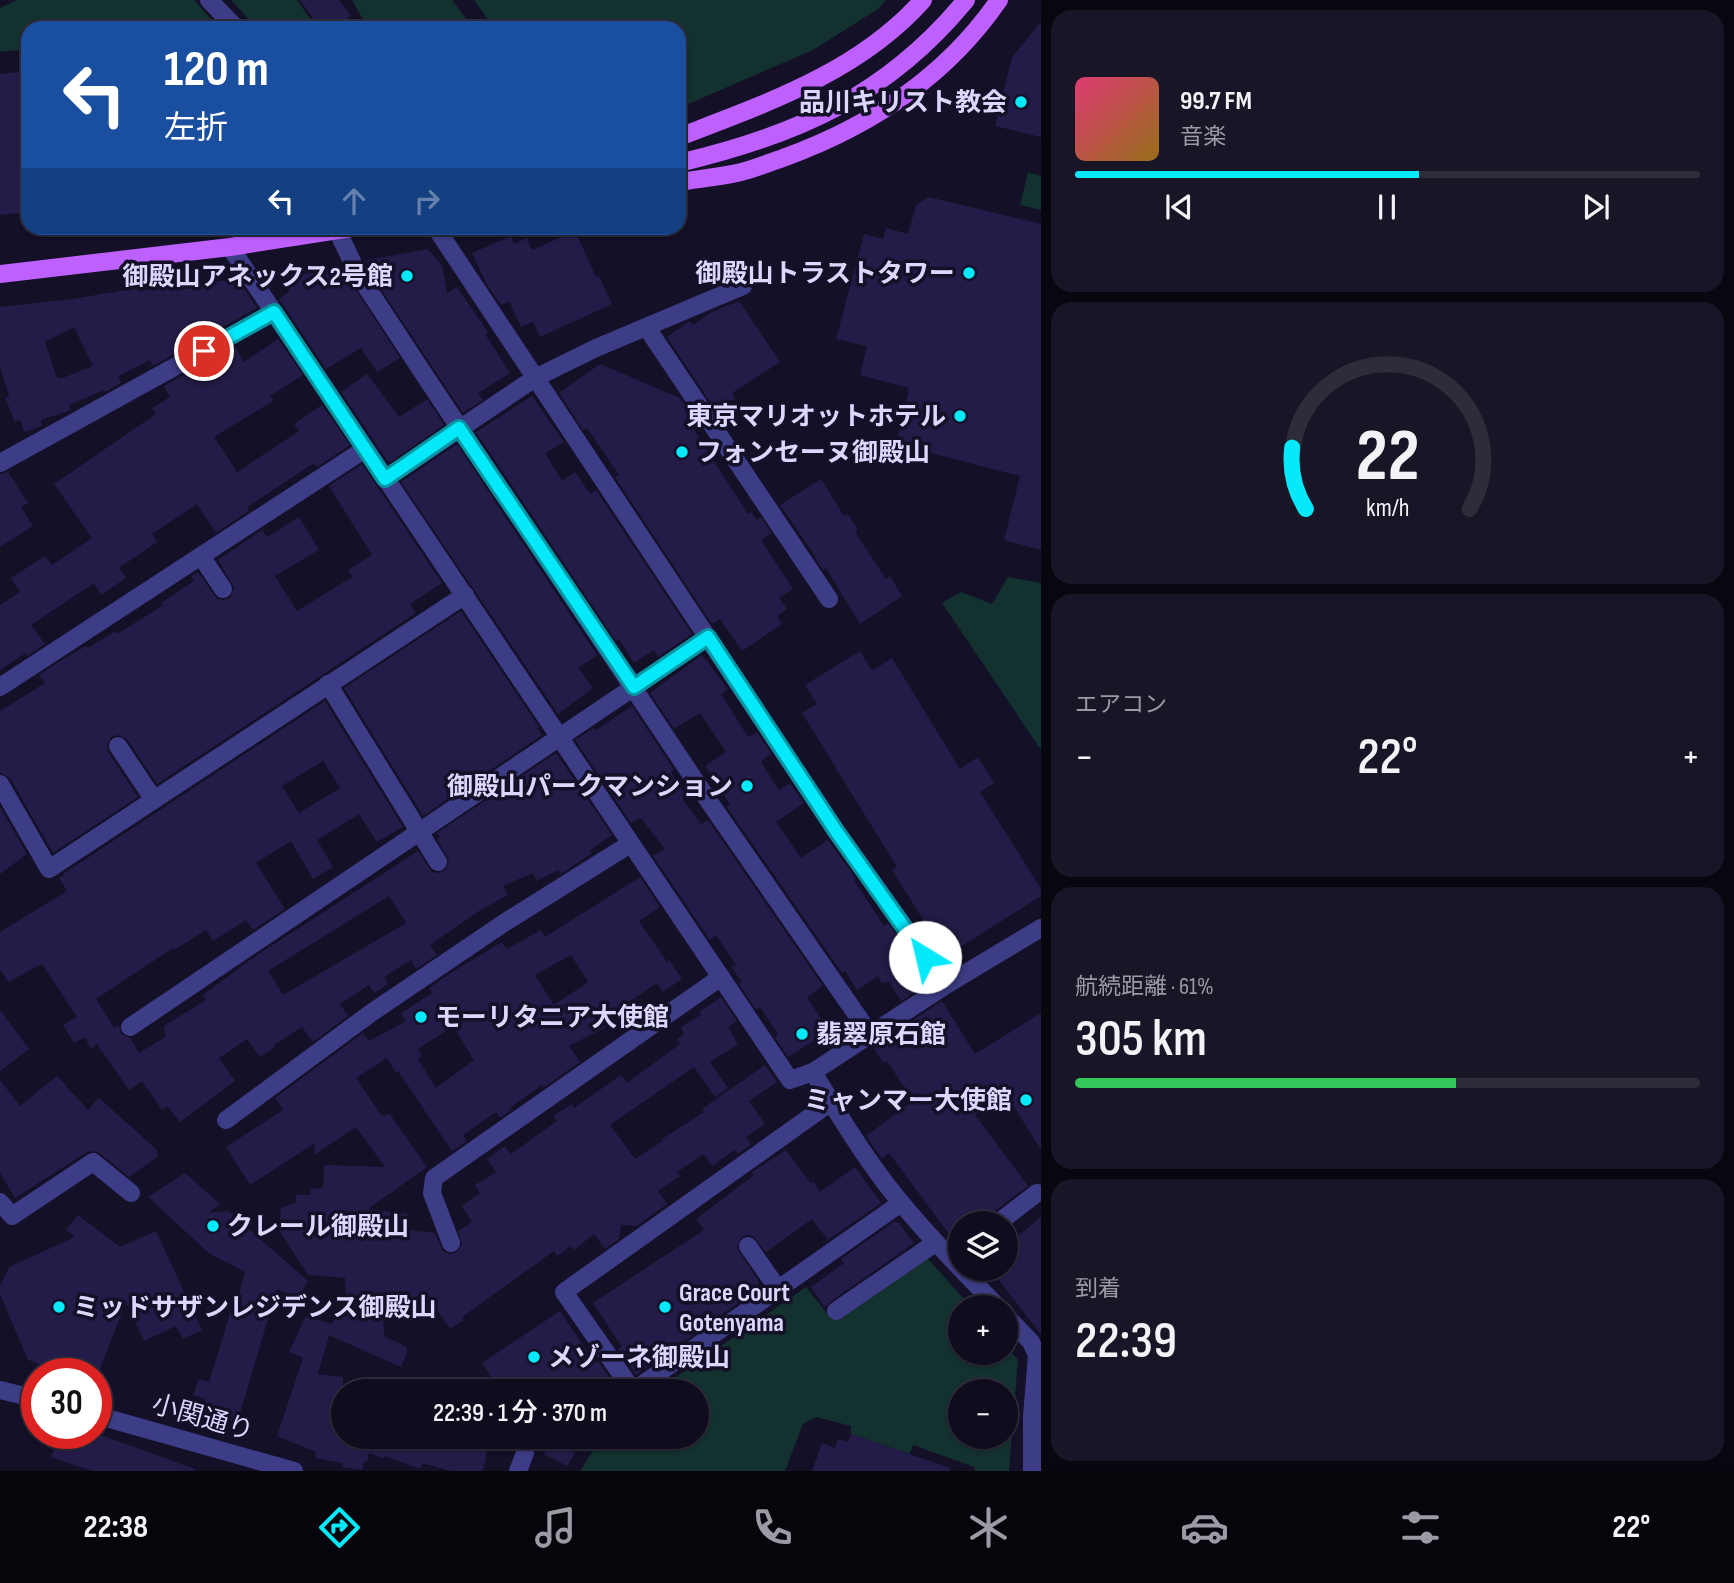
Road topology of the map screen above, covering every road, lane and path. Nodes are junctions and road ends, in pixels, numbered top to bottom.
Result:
1 (209, 0) edge
2 (923, 0) edge
3 (966, 0) edge
4 (999, 0) edge
5 (229, 21) edge
6 (686, 134) edge
7 (686, 161) edge
8 (686, 181) edge
9 (306, 235) edge
10 (346, 235) edge
11 (441, 235) edge
12 (230, 247) junction
13 (0, 274) edge
14 (743, 286) dead end
15 (274, 312) junction
16 (647, 328) junction
17 (535, 378) junction
18 (459, 428) junction
19 (365, 449) junction
20 (0, 463) edge
21 (385, 479) junction
22 (201, 556) junction
23 (223, 589) dead end
24 (465, 595) junction
25 (829, 600) dead end
26 (708, 637) junction
27 (328, 684) junction
28 (0, 687) edge
29 (634, 687) junction
30 (560, 737) junction
31 (118, 746) dead end
32 (0, 784) edge
33 (154, 800) junction
34 (419, 832) junction
35 (630, 844) junction
36 (438, 862) dead end
37 (1041, 928) edge
38 (721, 977) junction
39 (946, 985) junction
40 (130, 1027) dead end
41 (870, 1034) junction
42 (813, 1072) junction
43 (831, 1102) junction
44 (226, 1120) dead end
45 (131, 1193) dead end
46 (1037, 1193) dead end
47 (0, 1202) edge
48 (901, 1203) junction
49 (1014, 1211) edge
50 (6, 1221) edge
51 (451, 1243) dead end
52 (935, 1243) junction
53 (748, 1245) dead end
54 (948, 1251) edge
55 (977, 1281) edge
56 (778, 1289) junction
57 (988, 1295) edge
58 (836, 1311) dead end
59 (1018, 1328) edge
60 (0, 1390) edge
61 (21, 1395) edge
62 (112, 1420) edge
63 (525, 1453) dead end
64 (294, 1471) edge
65 (517, 1471) edge
66 (1032, 1471) edge

1 - 5 street
2 - 6 main road
3 - 7 main road
4 - 8 main road
9 - 12 main road
10 - 18 street
11 - 17 street
12 - 13 main road
12 - 15 street
14 - 16 street
15 - 19 street
15 - 20 street
16 - 17 street
16 - 25 street
17 - 18 street
17 - 26 street
18 - 21 street
18 - 29 street
19 - 21 street
19 - 22 street
21 - 24 street
22 - 23 street
22 - 28 street
24 - 27 street
24 - 30 street
26 - 29 street
26 - 39 street
27 - 33 street
27 - 34 street
29 - 30 street
29 - 41 street
30 - 34 street
30 - 35 street
31 - 33 street
32 - 33 street
34 - 36 street
34 - 40 street
35 - 38 street
35 - 44 street
37 - 39 street
38 - 42 street
38 - 51 street
39 - 41 street
41 - 42 street
42 - 43 street
43 - 48 street
43 - 56 street
45 - 50 street
46 - 49 street
47 - 50 street
48 - 52 street
48 - 56 street
52 - 54 street
52 - 58 street
53 - 56 street
55 - 57 street
59 - 66 street
60 - 61 street
62 - 64 street, 小関通り
63 - 65 street

